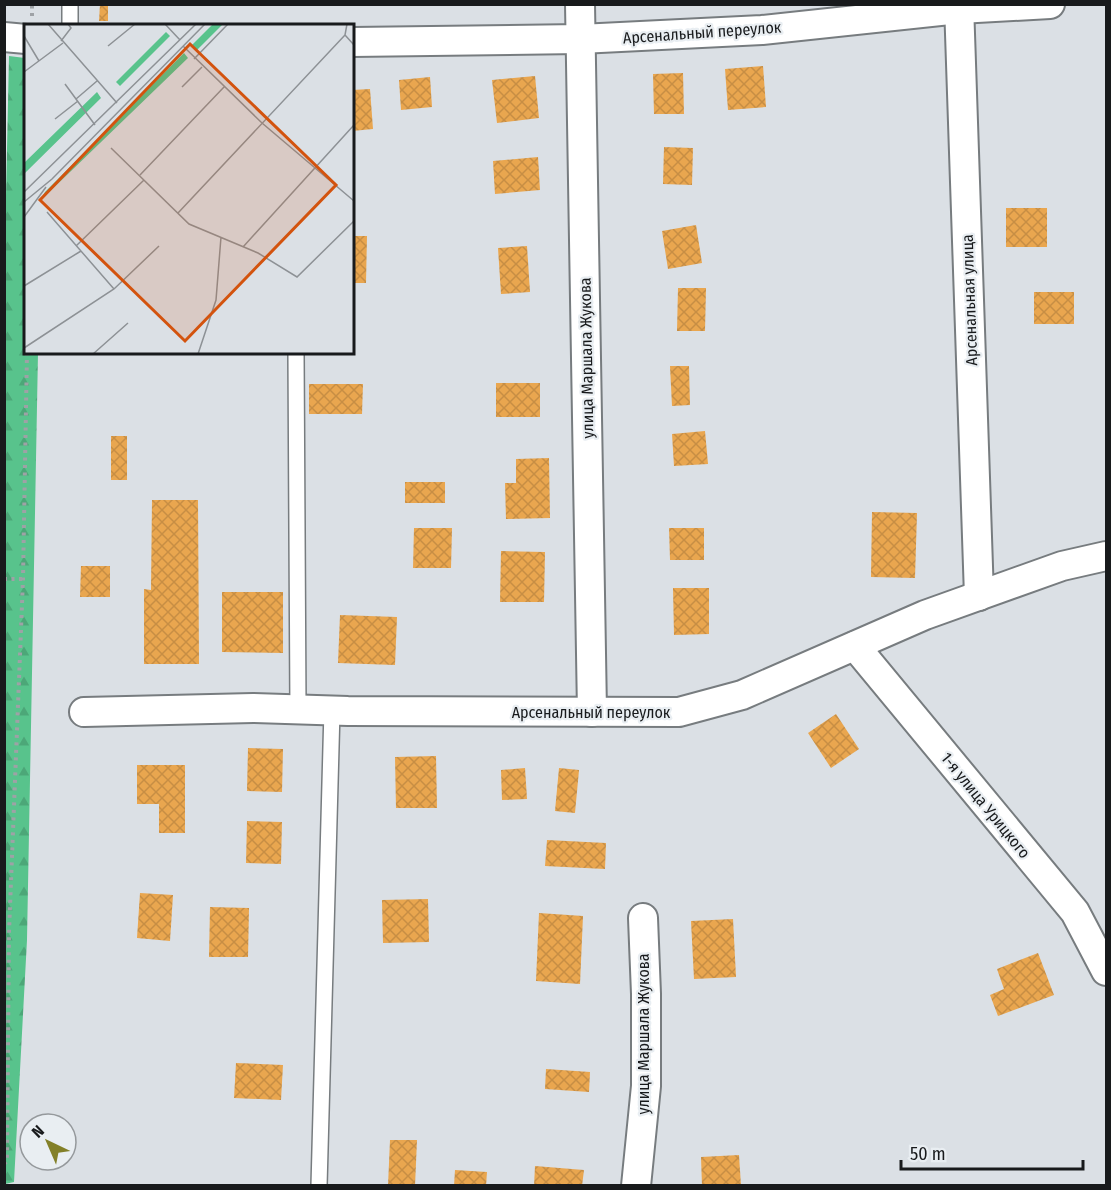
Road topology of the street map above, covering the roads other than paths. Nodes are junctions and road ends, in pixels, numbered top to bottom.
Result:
1 (70, 4) edge
2 (580, 4) edge
3 (1050, 4) edge
4 (959, 7) edge
5 (70, 24) edge
6 (4, 37) edge
7 (24, 39) edge
8 (580, 39) junction
9 (354, 42) edge
10 (296, 354) edge
11 (1107, 556) edge
12 (979, 596) junction
13 (855, 646) junction
14 (298, 710) junction
15 (332, 710) junction
16 (84, 712) dead end
17 (592, 712) junction
18 (643, 918) dead end
19 (1107, 971) edge
20 (319, 1185) edge
21 (636, 1185) edge

1 - 5 lane
2 - 8 street, улица Маршала Жукова
3 - 4 street, Арсенальный переулок
4 - 8 street, Арсенальный переулок
4 - 12 street, Арсенальная улица
6 - 7 street
8 - 9 street, Арсенальный переулок
8 - 17 street, улица Маршала Жукова
10 - 14 lane
11 - 12 street, Арсенальный переулок
12 - 13 street, Арсенальный переулок
13 - 17 street, Арсенальный переулок
13 - 19 street, 1-я улица Урицкого
14 - 15 street, Арсенальный переулок
14 - 16 street, Арсенальный переулок
15 - 17 street, Арсенальный переулок
15 - 20 lane
18 - 21 street, улица Маршала Жукова

